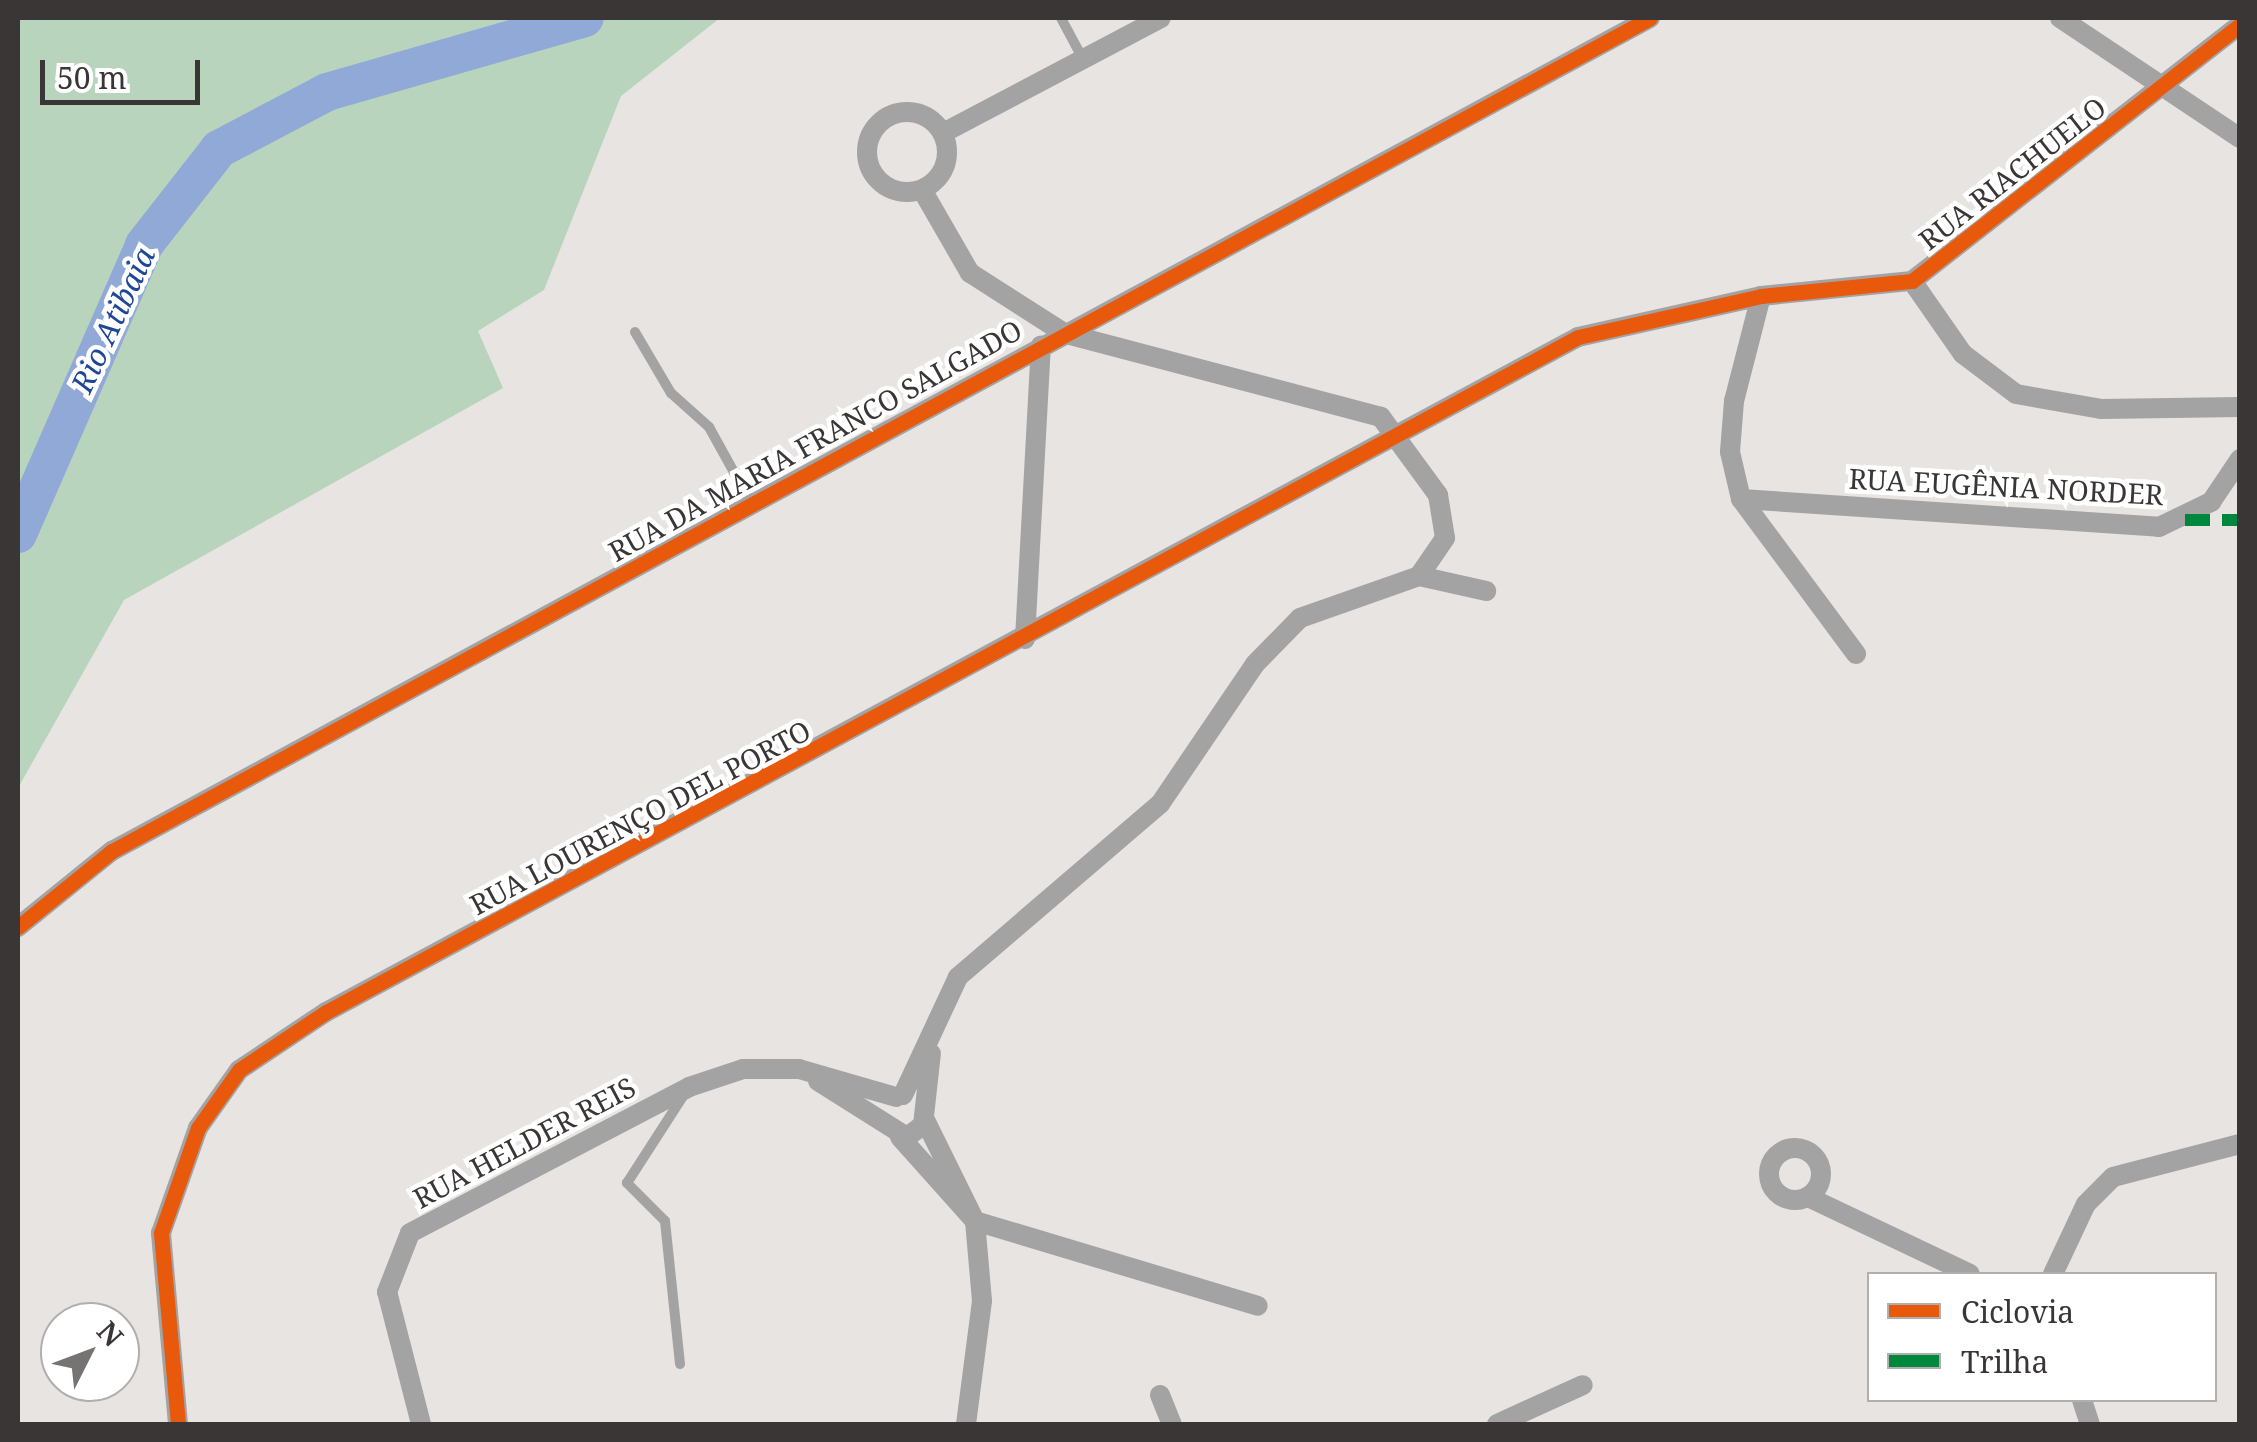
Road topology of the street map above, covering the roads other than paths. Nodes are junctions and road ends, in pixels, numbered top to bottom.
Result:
1 (1060, 18) edge
2 (1161, 18) edge
3 (1650, 18) edge
4 (2060, 18) edge
5 (2240, 25) edge
6 (1083, 58) junction
7 (2164, 87) junction
8 (943, 133) junction
9 (2240, 138) edge
10 (922, 190) junction
11 (1912, 281) junction
12 (1761, 296) junction
13 (634, 332) dead end
14 (1064, 333) junction
15 (1042, 346) junction
16 (2240, 407) edge
17 (1400, 440) junction
18 (2240, 460) edge
19 (1741, 499) junction
20 (751, 503) junction
21 (1419, 576) junction
22 (1486, 591) dead end
23 (1025, 639) junction
24 (1856, 654) dead end
25 (18, 927) edge
26 (933, 1034) junction
27 (799, 1069) junction
28 (689, 1087) junction
29 (899, 1096) junction
30 (924, 1114) junction
31 (892, 1131) junction
32 (2240, 1144) edge
33 (1808, 1198) dead end
34 (974, 1221) junction
35 (1966, 1272) edge
36 (2054, 1272) edge
37 (1258, 1306) dead end
38 (680, 1364) dead end
39 (1583, 1385) dead end
40 (1160, 1395) dead end
41 (178, 1424) edge
42 (421, 1424) edge
43 (966, 1424) edge
44 (1172, 1424) edge
45 (1497, 1424) edge

1 - 6 lane
2 - 6 street
3 - 14 street, RUA DA MARIA FRANCO SALGADO
4 - 7 street
5 - 7 street, RUA RIACHUELO
6 - 8 street
7 - 9 street
7 - 11 street, RUA RIACHUELO
8 - 10 street
8 - 10 street
10 - 14 street
11 - 12 street, RUA RIACHUELO
11 - 16 street
12 - 17 street, RUA RIACHUELO
12 - 19 street
13 - 20 lane
14 - 15 street, RUA DA MARIA FRANCO SALGADO
14 - 17 street
15 - 20 street, RUA DA MARIA FRANCO SALGADO
15 - 23 street
17 - 21 street
17 - 23 street, RUA LOURENÇO DEL PORTO
18 - 19 street, RUA EUGÊNIA NORDER
19 - 24 street
20 - 25 street, RUA DA MARIA FRANCO SALGADO
21 - 22 street
21 - 26 street
23 - 41 street, RUA LOURENÇO DEL PORTO
26 - 29 street
26 - 30 street
27 - 28 street, RUA HELDER REIS
27 - 29 street, RUA HELDER REIS
27 - 31 street
28 - 38 lane
28 - 42 street, RUA HELDER REIS
29 - 30 street, RUA HELDER REIS
29 - 31 street
30 - 31 street
30 - 34 street
31 - 34 street
32 - 36 street
33 - 35 street
34 - 37 street
34 - 43 street
39 - 45 street
40 - 44 street

